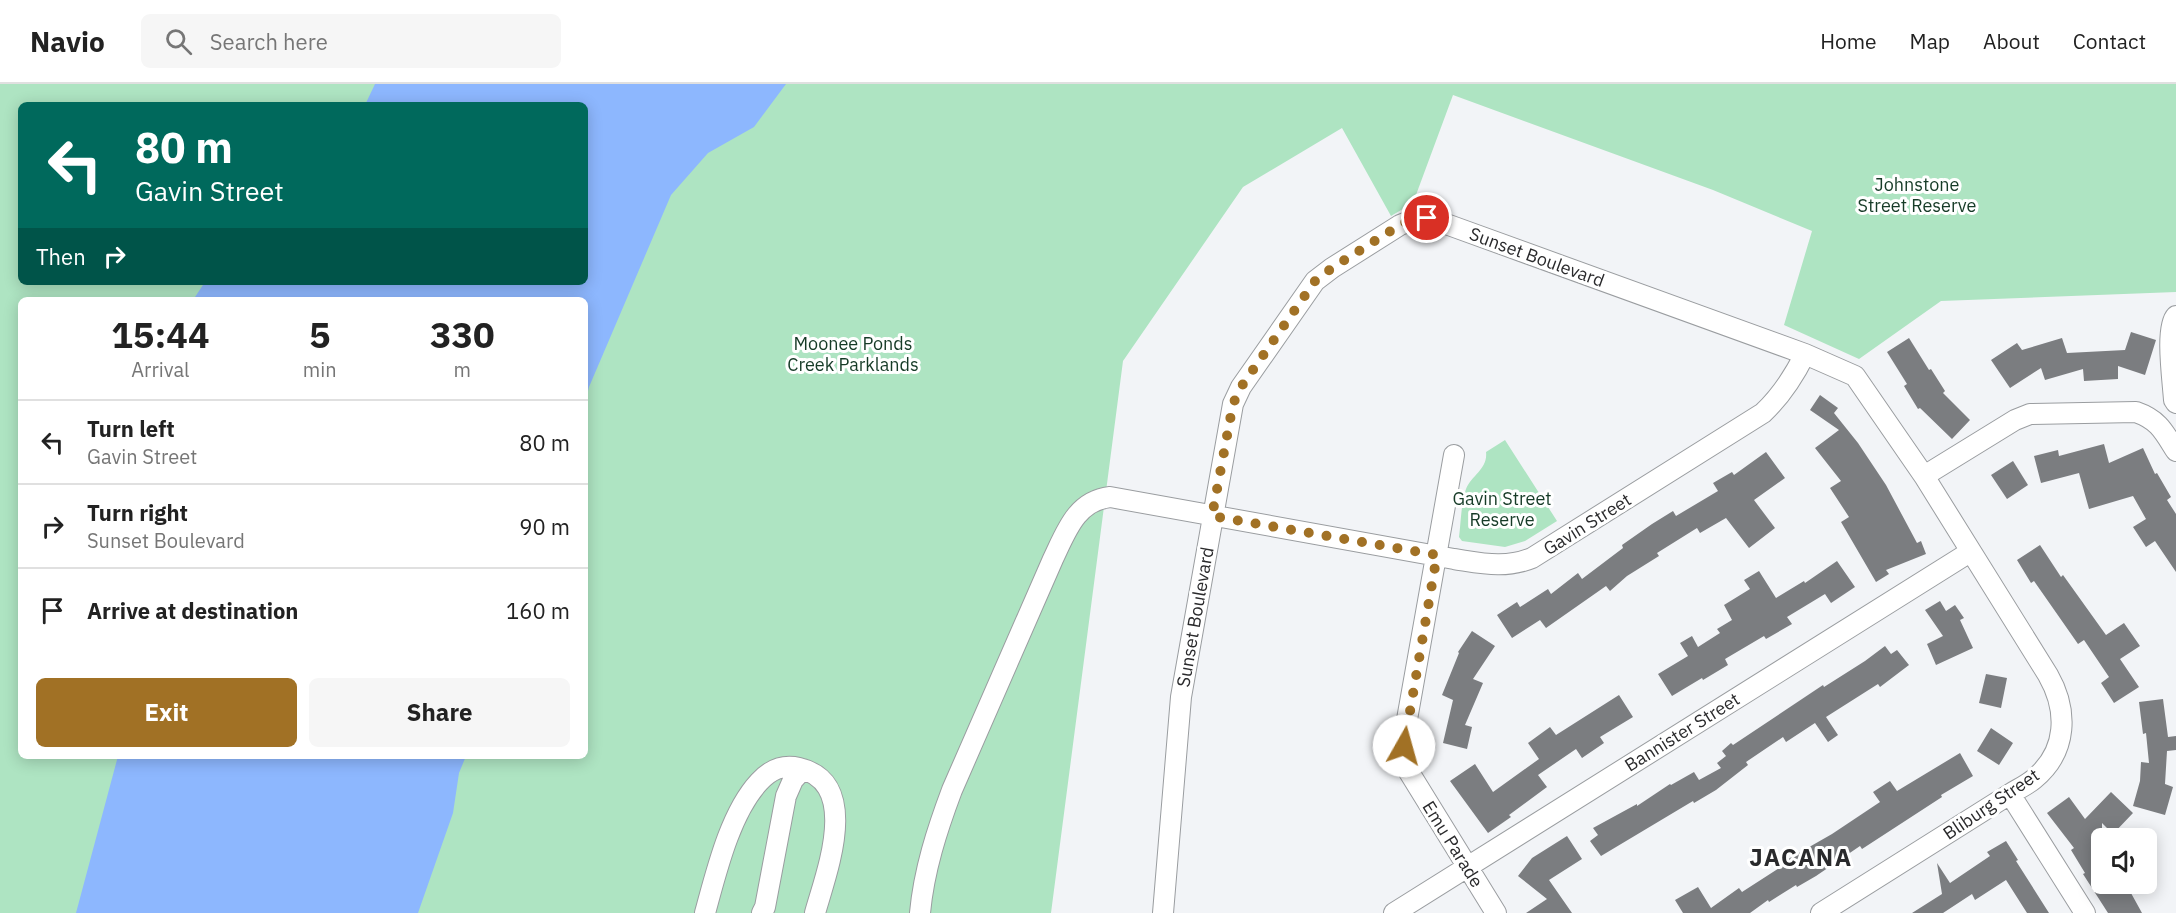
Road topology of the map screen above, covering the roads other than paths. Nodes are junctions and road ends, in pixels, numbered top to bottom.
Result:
1 (2176, 316) edge
2 (1805, 354) junction
3 (2176, 403) edge
4 (2176, 451) edge
5 (1454, 455) dead end
6 (1924, 476) junction
7 (1212, 516) junction
8 (1970, 552) junction
9 (1437, 555) junction
10 (803, 769) junction
11 (2010, 794) junction
12 (1467, 867) junction
13 (705, 913) edge
14 (762, 913) edge
15 (815, 913) edge
16 (920, 913) edge
17 (1163, 913) edge
18 (1394, 913) edge
19 (1496, 913) edge
20 (1821, 913) edge
21 (2085, 913) edge

1 - 3 street
2 - 6 street, Sunset Boulevard
2 - 7 street, Sunset Boulevard
2 - 9 street, Gavin Street
4 - 6 street
5 - 9 street, Emu Parade
6 - 8 street, Sunset Boulevard
7 - 9 street, Gavin Street
7 - 16 street, Gavin Street
7 - 17 street, Sunset Boulevard
8 - 11 street, Bliburg Street
8 - 12 street, Bannister Street
9 - 12 street, Emu Parade
10 - 13 street
10 - 14 street
10 - 15 street
11 - 20 street, Bliburg Street
11 - 21 street
12 - 18 street, Bannister Street
12 - 19 street, Emu Parade

